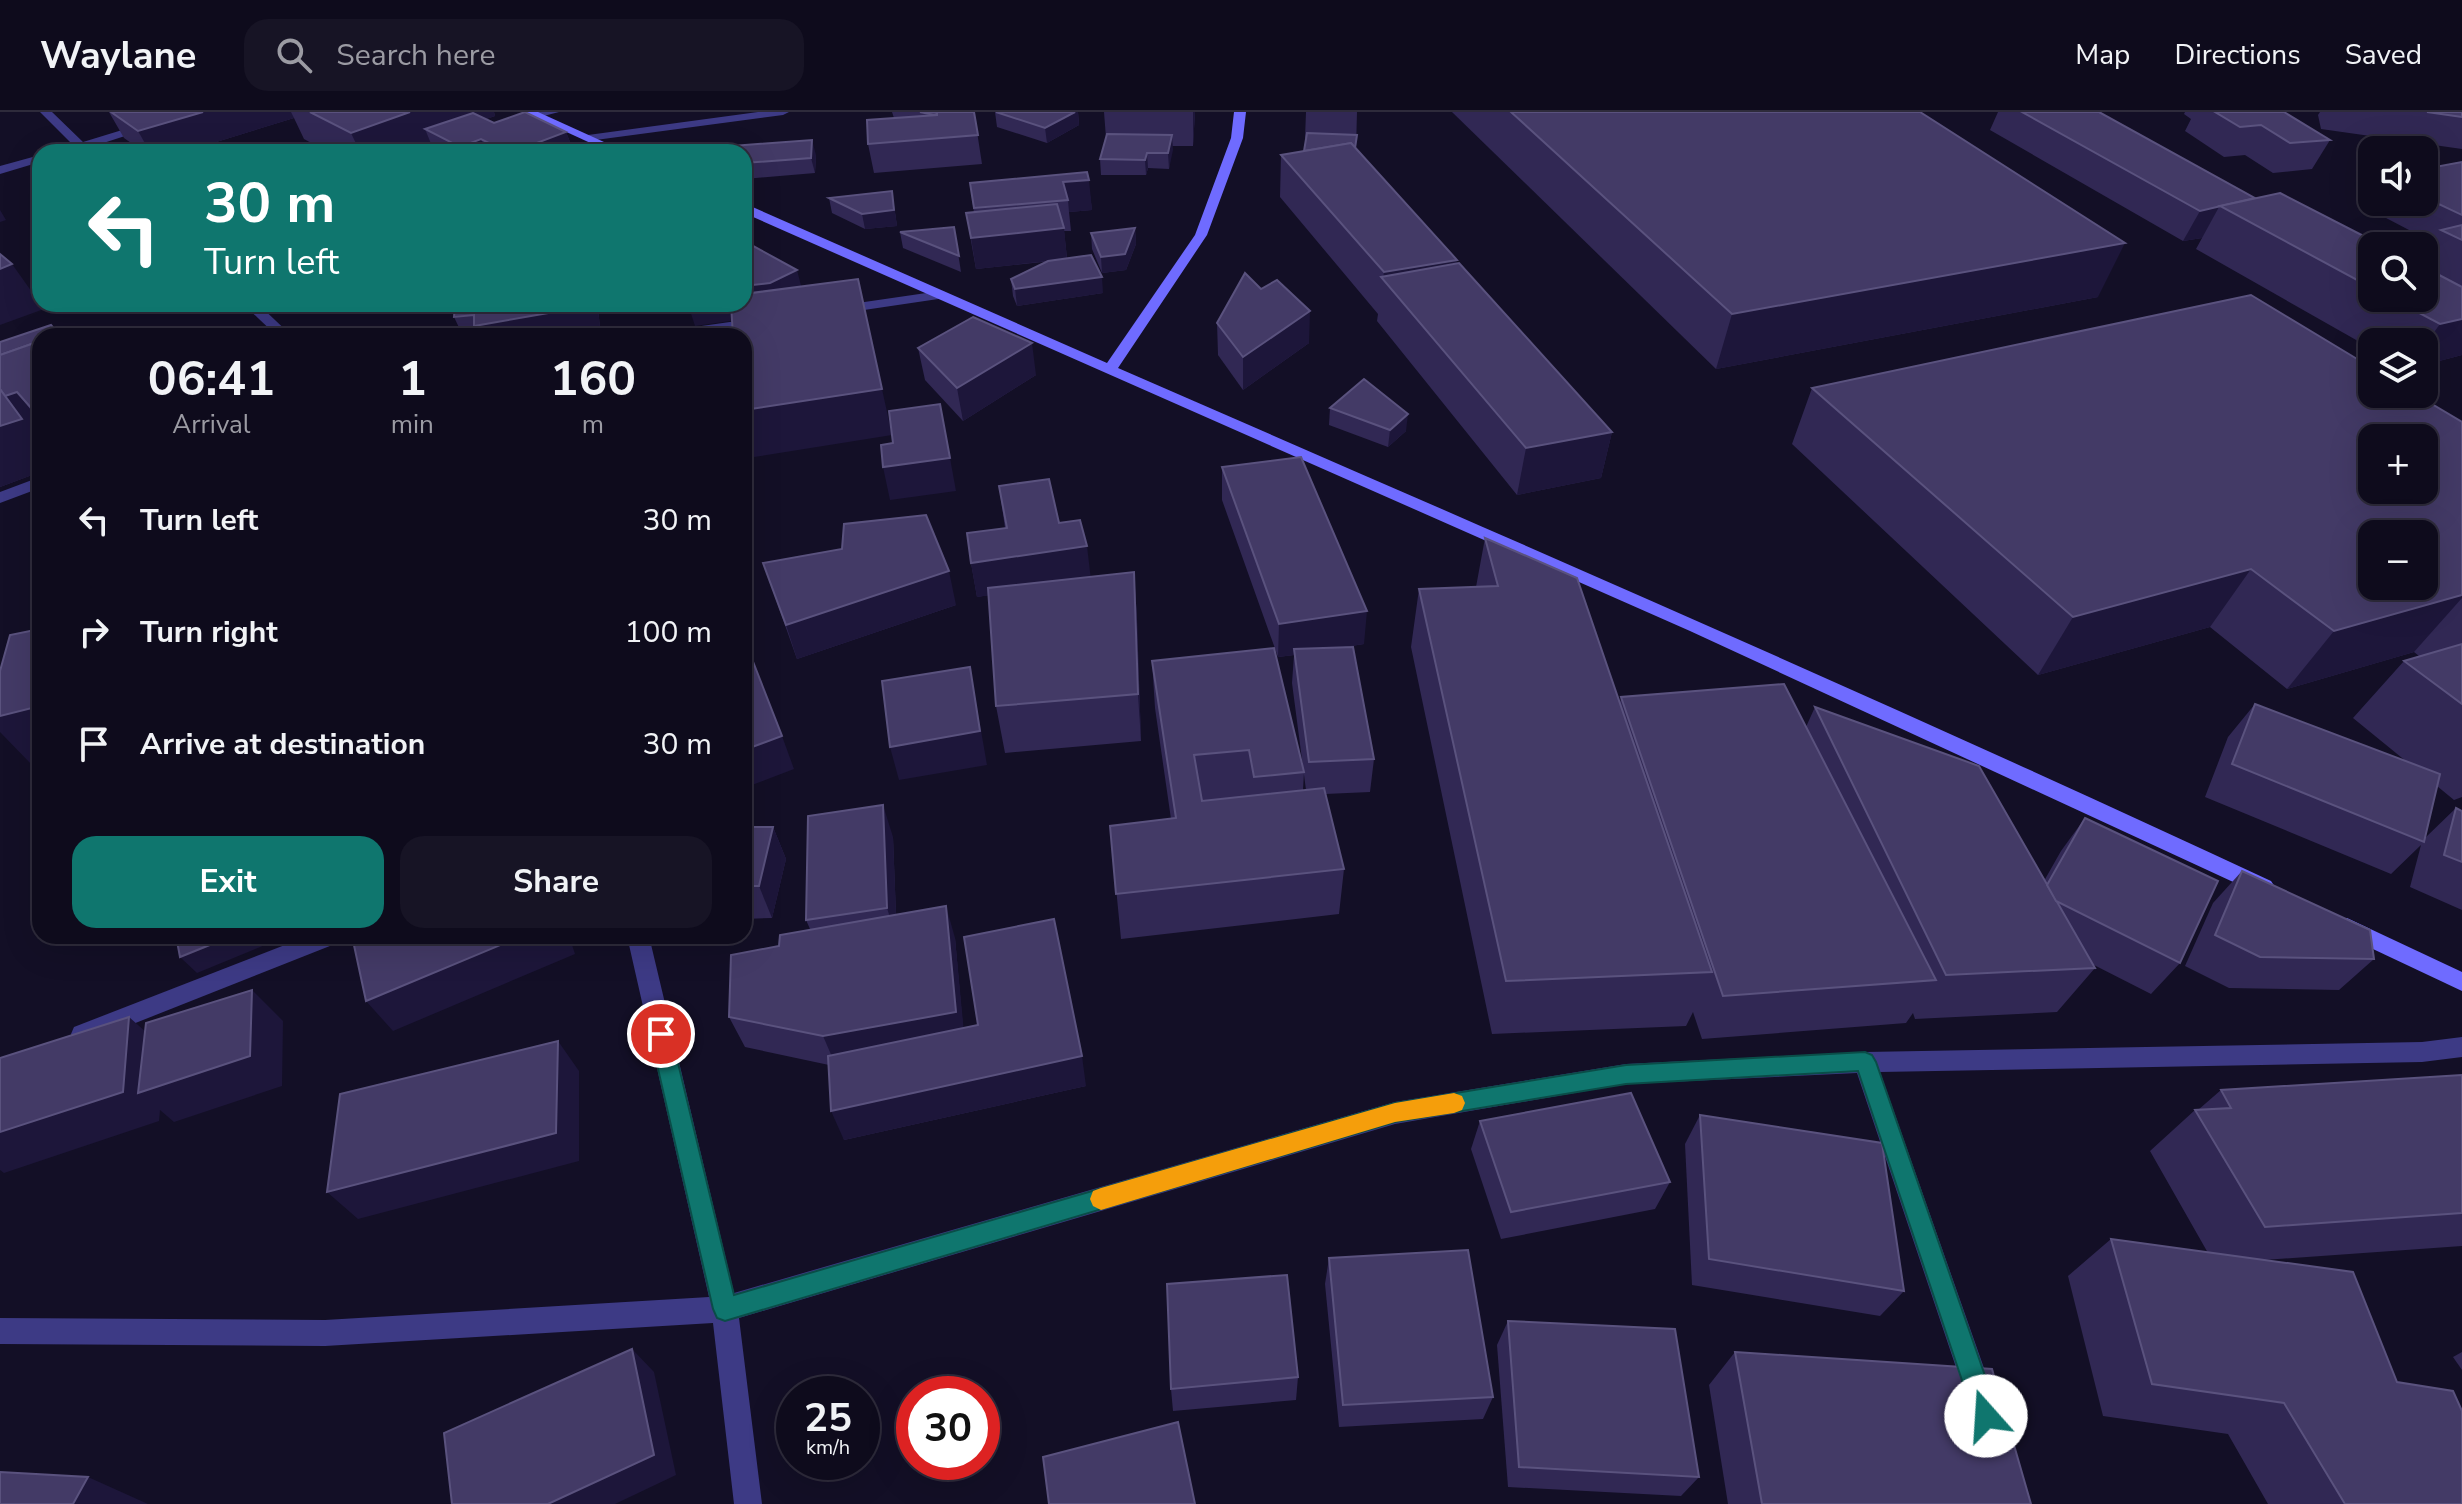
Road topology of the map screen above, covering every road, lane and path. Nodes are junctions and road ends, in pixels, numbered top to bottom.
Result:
1 (46, 112) edge
2 (193, 112) edge
3 (553, 112) edge
4 (783, 112) edge
5 (1240, 112) edge
6 (533, 114) edge
7 (588, 138) junction
8 (77, 144) edge
9 (100, 144) edge
10 (602, 144) edge
11 (32, 160) edge
12 (0, 170) edge
13 (752, 212) edge
14 (940, 295) junction
15 (259, 312) edge
16 (815, 313) edge
17 (769, 320) edge
18 (276, 328) edge
19 (714, 328) edge
20 (1111, 368) junction
21 (32, 485) edge
22 (0, 498) edge
23 (2280, 895) edge
24 (2336, 922) edge
25 (312, 944) edge
26 (640, 944) edge
27 (2462, 982) edge
28 (58, 1043) edge
29 (2462, 1047) edge
30 (1865, 1062) junction
31 (725, 1309) junction
32 (0, 1331) edge
33 (1986, 1416) edge
34 (748, 1504) edge

1 - 8 street
2 - 9 street
3 - 6 street
4 - 7 street
5 - 20 street
6 - 7 street
7 - 10 street
11 - 12 street
13 - 14 street
14 - 16 street
14 - 20 street
15 - 18 street
17 - 19 street
20 - 23 street
21 - 22 street
24 - 27 street
25 - 28 street
26 - 31 street
29 - 30 street
30 - 31 street
30 - 33 street
31 - 32 street
31 - 34 street

